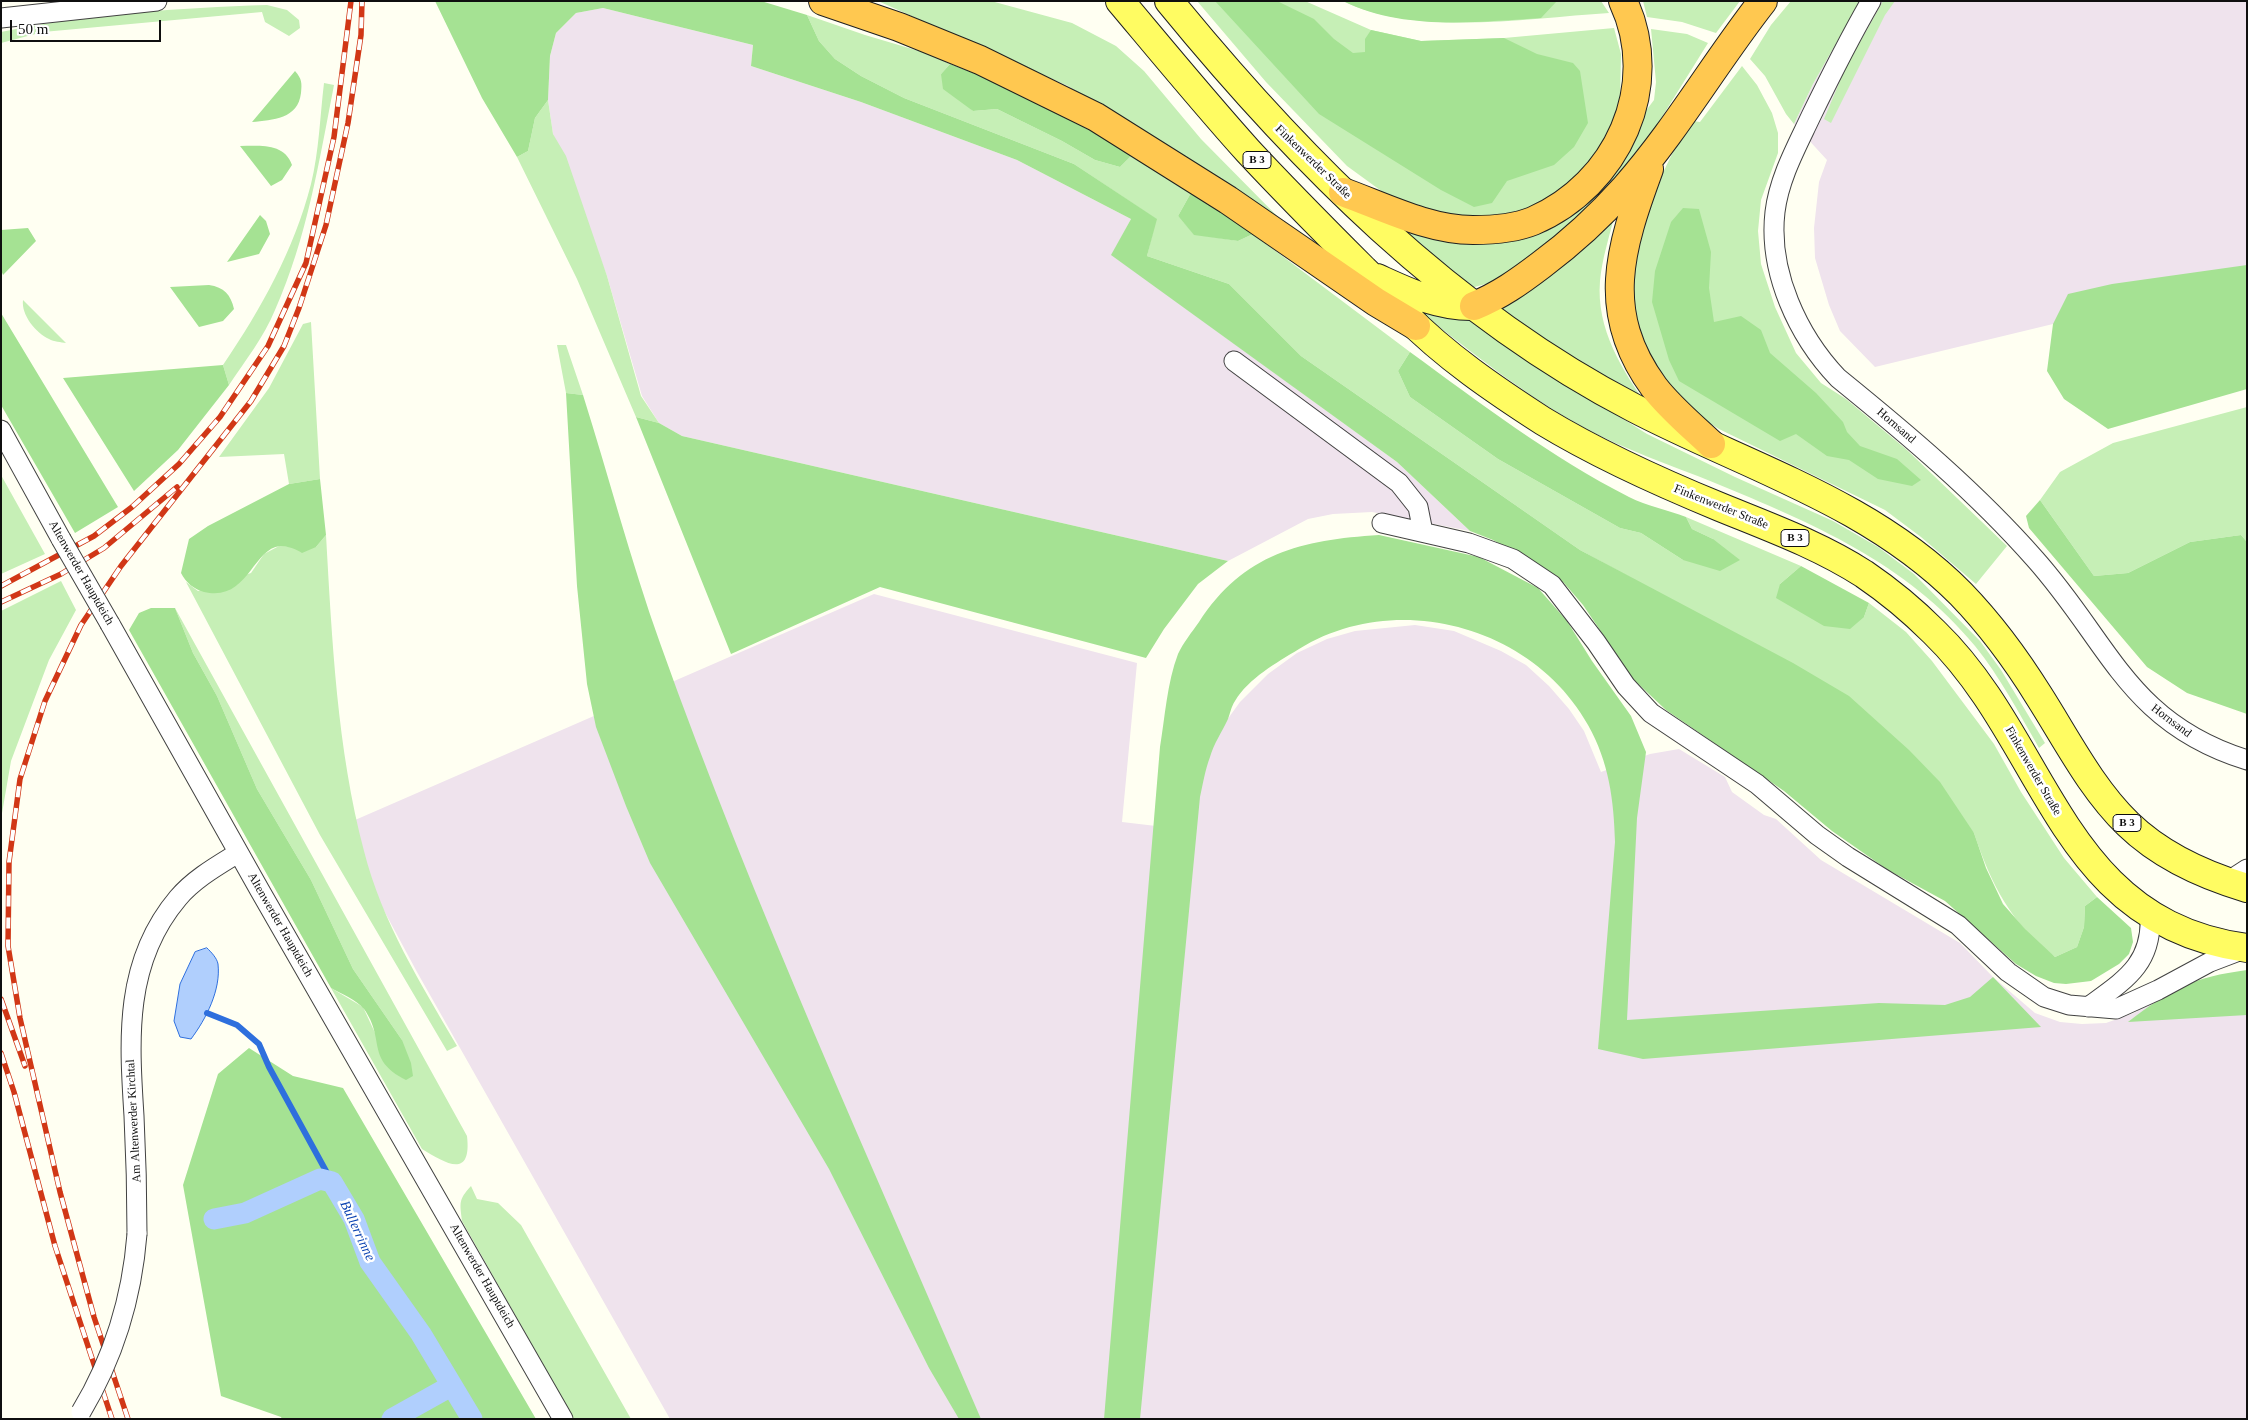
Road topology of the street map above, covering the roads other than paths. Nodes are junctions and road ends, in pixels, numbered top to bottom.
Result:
1 (157, 1) edge
2 (823, 1) edge
3 (1120, 1) edge
4 (1169, 1) edge
5 (1623, 1) edge
6 (1764, 1) edge
7 (1871, 1) edge
8 (1, 18) edge
9 (1657, 147) junction
10 (1343, 192) junction
11 (1369, 274) junction
12 (1474, 306) junction
13 (1416, 326) junction
14 (1234, 362) dead end
15 (1, 430) edge
16 (1711, 444) junction
17 (1382, 523) dead end
18 (1423, 532) junction
19 (2247, 760) edge
20 (238, 853) junction
21 (2240, 880) edge
22 (2150, 914) junction
23 (2247, 948) edge
24 (2088, 1007) junction
25 (79, 1416) edge
26 (563, 1419) edge

1 - 8 street
2 - 13 highway
3 - 11 main road, Finkenwerder Straße / B 3
4 - 10 main road, Finkenwerder Straße / B 3
5 - 10 highway
6 - 9 highway
7 - 19 street, Hornsand
9 - 12 highway
9 - 16 highway
10 - 12 main road, Finkenwerder Straße / B 3
11 - 12 main road, Finkenwerder Straße
11 - 13 main road, Finkenwerder Straße / B 3
12 - 16 main road, Finkenwerder Straße / B 3
13 - 22 main road, Finkenwerder Straße / B 3
14 - 18 street
15 - 20 street, Altenwerder Hauptdeich, bridge
16 - 21 main road, Finkenwerder Straße / B 3
17 - 18 street, Finkenwerder Straße
18 - 24 street, Finkenwerder Straße
20 - 25 street, Am Altenwerder Kirchtal, bridge
20 - 26 street, Altenwerder Hauptdeich
22 - 23 main road, Finkenwerder Straße / B 3
22 - 24 street
23 - 24 street, Finkenwerder Straße

